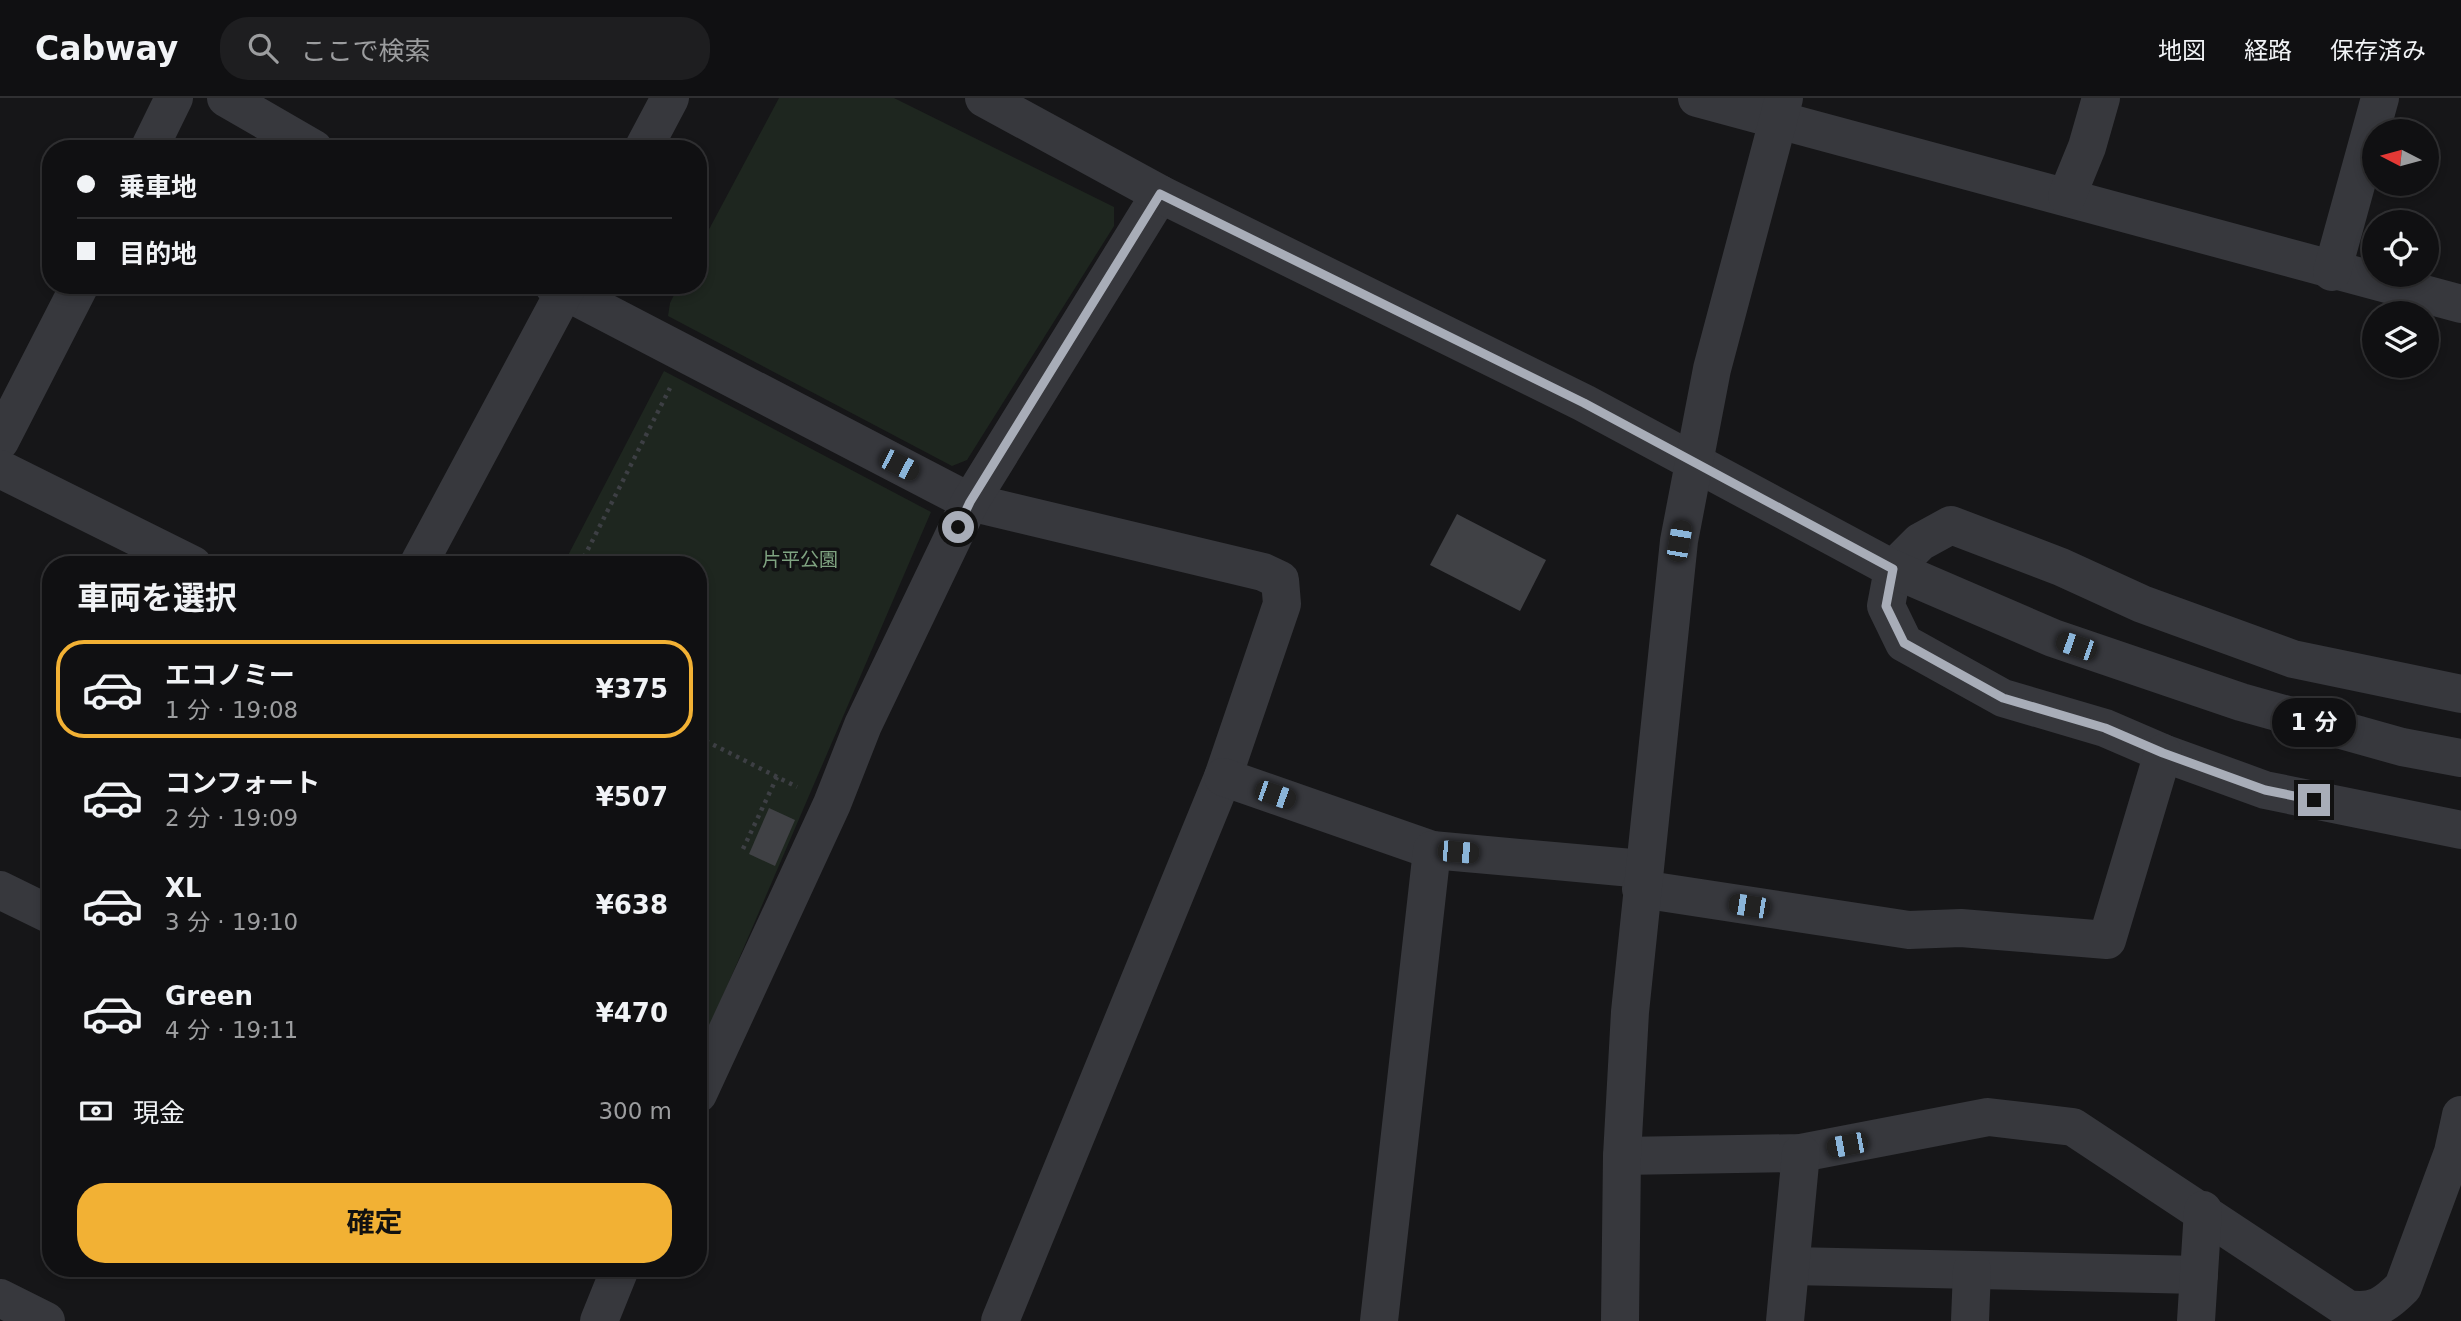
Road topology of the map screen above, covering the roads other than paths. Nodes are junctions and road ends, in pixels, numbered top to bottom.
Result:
1 (174, 98) edge
2 (226, 98) edge
3 (670, 98) edge
4 (984, 98) edge
5 (1697, 98) edge
6 (2101, 98) edge
7 (2380, 98) edge
8 (1780, 110) edge
9 (153, 140) edge
10 (298, 140) edge
11 (648, 140) edge
12 (1160, 194) junction
13 (2067, 196) junction
14 (2332, 272) junction
15 (75, 294) edge
16 (559, 294) edge
17 (573, 294) edge
18 (2461, 304) edge
19 (0, 441) edge
20 (1693, 462) junction
21 (0, 469) edge
22 (970, 502) junction
23 (175, 556) edge
24 (423, 556) edge
25 (1893, 569) junction
26 (2461, 694) edge
27 (2163, 753) junction
28 (2461, 758) edge
29 (1223, 777) junction
30 (2461, 830) edge
31 (1432, 850) junction
32 (1642, 879) junction
33 (0, 890) edge
34 (42, 911) edge
35 (707, 1075) edge
36 (2461, 1115) edge
37 (1801, 1153) junction
38 (1622, 1156) junction
39 (2203, 1210) junction
40 (1791, 1266) junction
41 (1972, 1270) junction
42 (2199, 1275) junction
43 (617, 1277) edge
44 (0, 1298) edge
45 (2406, 1304) edge
46 (46, 1321) edge
47 (599, 1321) edge
48 (1000, 1321) edge
49 (1379, 1321) edge
50 (1620, 1321) edge
51 (1785, 1321) edge
52 (1970, 1321) edge
53 (2196, 1321) edge

1 - 9 street
2 - 10 street
3 - 11 street
4 - 12 street
5 - 8 street
6 - 13 street
7 - 14 street
8 - 13 street
8 - 20 street
12 - 20 street
12 - 22 street
13 - 14 street
14 - 18 street
15 - 19 street
16 - 24 street
17 - 22 street
20 - 25 street
20 - 32 street
21 - 23 street
22 - 29 street
22 - 35 street
25 - 26 street
25 - 27 street
25 - 28 street
27 - 30 street
27 - 32 street
29 - 31 street
29 - 48 street
31 - 32 street
31 - 49 street
32 - 38 street
33 - 34 street
36 - 45 street
37 - 38 street
37 - 39 street
37 - 40 street
38 - 50 street
39 - 42 street
39 - 45 street
40 - 41 street
40 - 51 street
41 - 42 street
41 - 52 street
42 - 53 street
43 - 47 street
44 - 46 street

